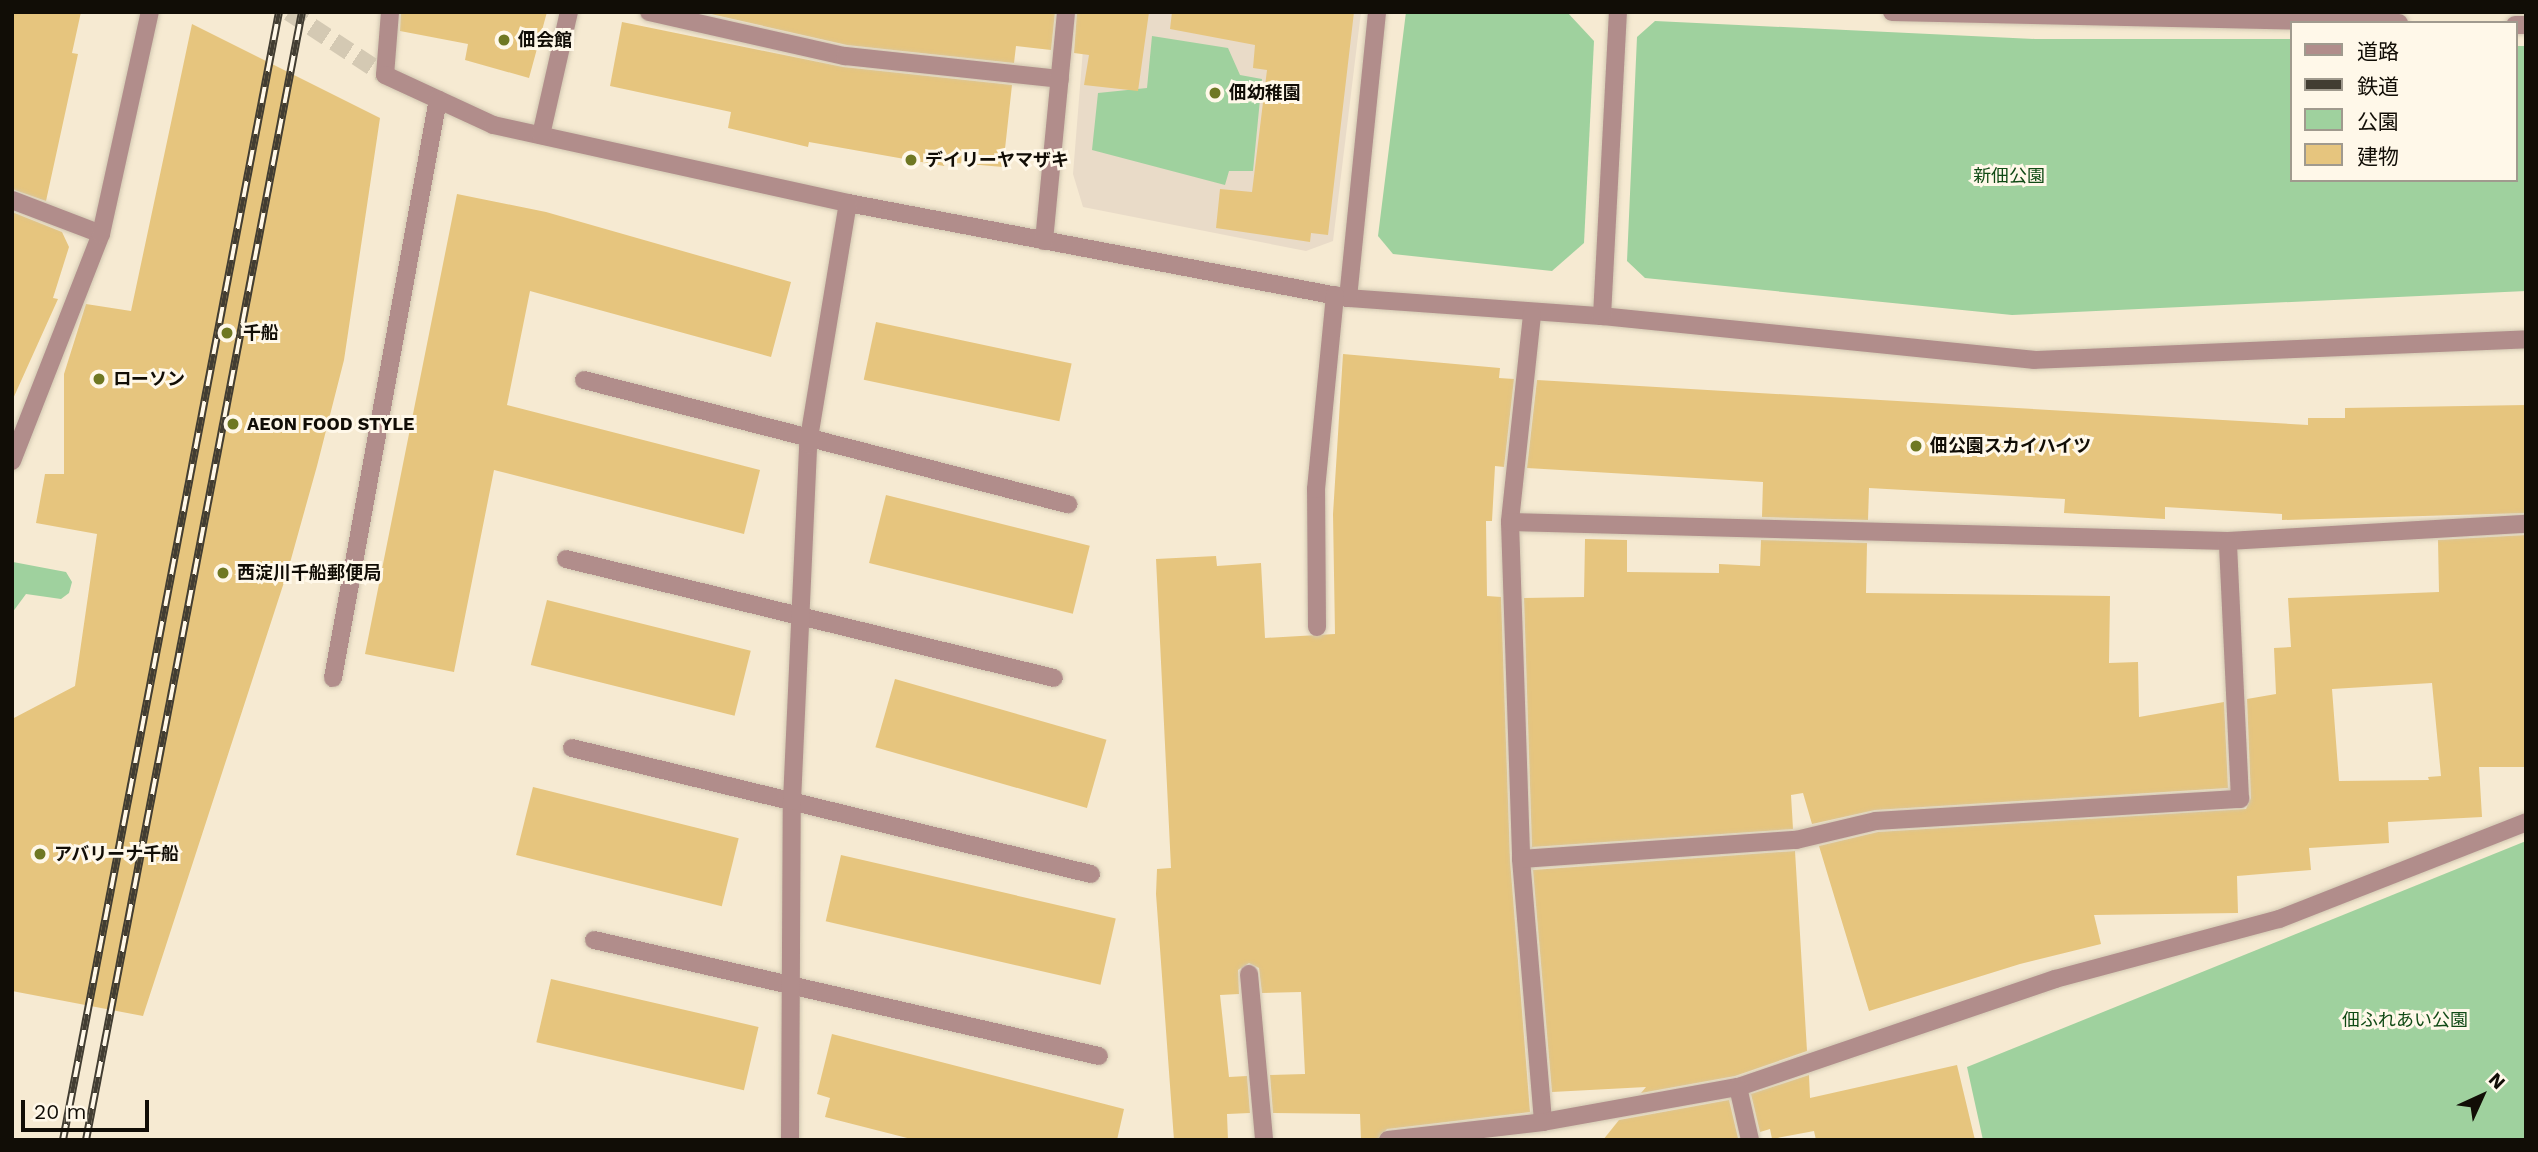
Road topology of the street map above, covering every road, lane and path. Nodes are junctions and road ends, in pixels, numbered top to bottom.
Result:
1 (150, 12) edge
2 (390, 12) edge
3 (569, 12) edge
4 (649, 12) edge
5 (1066, 12) edge
6 (1377, 12) edge
7 (1618, 12) edge
8 (1892, 12) edge
9 (2297, 16) edge
10 (2370, 21) edge
11 (1060, 79) junction
12 (438, 99) junction
13 (541, 135) junction
14 (12, 200) edge
15 (848, 203) junction
16 (101, 234) junction
17 (1044, 241) junction
18 (1341, 296) junction
19 (1532, 314) junction
20 (1602, 317) junction
21 (2526, 339) edge
22 (584, 380) dead end
23 (810, 438) junction
24 (12, 461) edge
25 (1068, 504) dead end
26 (1510, 522) junction
27 (2526, 524) edge
28 (2228, 541) junction
29 (566, 559) dead end
30 (801, 616) junction
31 (1317, 627) dead end
32 (333, 678) dead end
33 (1054, 678) dead end
34 (572, 748) dead end
35 (792, 801) junction
36 (2526, 822) edge
37 (1521, 859) junction
38 (1091, 874) dead end
39 (594, 940) dead end
40 (1249, 974) dead end
41 (791, 985) junction
42 (1099, 1056) dead end
43 (1738, 1087) junction
44 (1544, 1122) junction
45 (790, 1140) edge
46 (1264, 1140) edge
47 (1388, 1140) edge
48 (1750, 1140) edge

1 - 16 street
2 - 12 street
3 - 13 street
4 - 11 street
5 - 11 street
6 - 18 street
7 - 20 street
8 - 9 street
9 - 10 street
11 - 17 street
12 - 13 street
12 - 32 street
13 - 15 street
14 - 16 street
15 - 17 street
15 - 23 street
16 - 24 street
17 - 18 street
18 - 19 street
18 - 31 street
19 - 20 street
19 - 26 street
20 - 21 street
22 - 23 street
23 - 25 street
23 - 30 street
26 - 28 street
26 - 37 street
27 - 28 street
28 - 37 street
29 - 30 street
30 - 33 street
30 - 35 street
34 - 35 street
35 - 38 street
35 - 41 street
36 - 43 street
37 - 44 street
39 - 41 street
40 - 46 street
41 - 42 street
41 - 45 street
43 - 44 street
43 - 48 street
44 - 47 street

